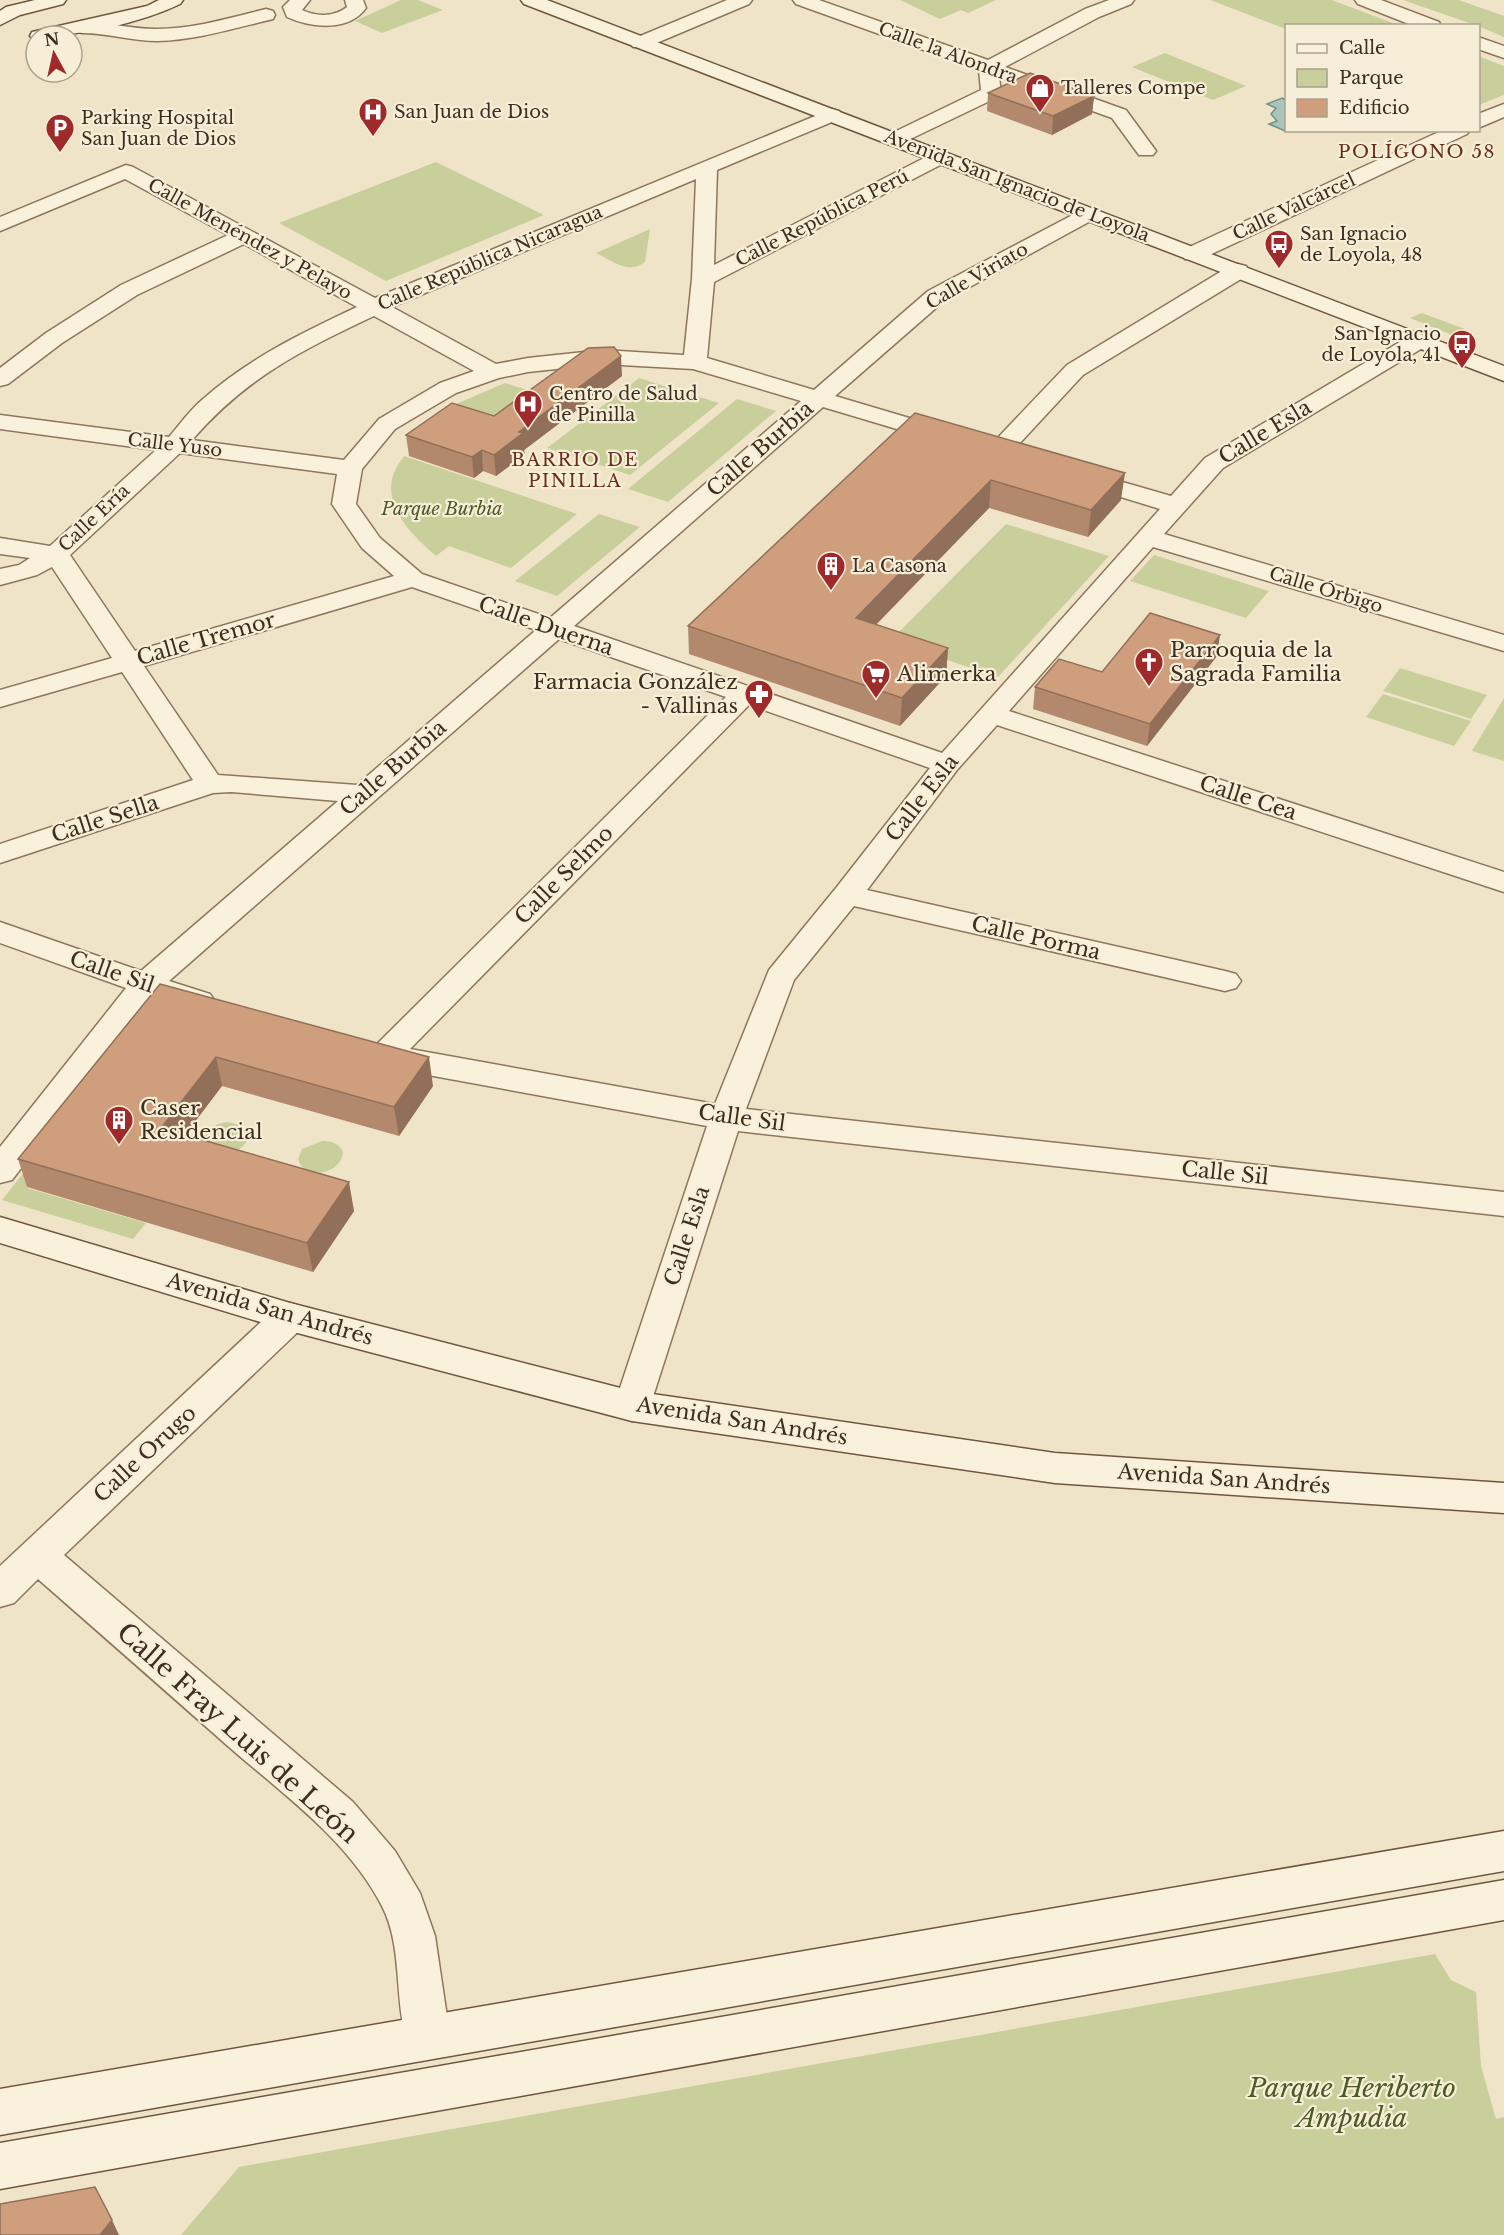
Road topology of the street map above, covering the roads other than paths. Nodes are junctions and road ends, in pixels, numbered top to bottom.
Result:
1 (57, 0) edge
2 (174, 0) edge
3 (354, 0) edge
4 (530, 0) edge
5 (743, 0) edge
6 (802, 0) edge
7 (1125, 0) edge
8 (1364, 0) edge
9 (296, 7) edge
10 (140, 13) junction
11 (1427, 24) edge
12 (84, 27) edge
13 (84, 27) edge
14 (19, 33) edge
15 (141, 34) junction
16 (640, 43) junction
17 (1480, 43) edge
18 (1504, 52) edge
19 (988, 68) junction
20 (1504, 110) edge
21 (832, 115) junction
22 (1480, 122) edge
23 (1456, 132) edge
24 (895, 139) junction
25 (1146, 151) dead end
26 (941, 157) junction
27 (707, 168) junction
28 (1089, 214) junction
29 (0, 225) edge
30 (244, 236) junction
31 (1193, 254) junction
32 (1238, 272) junction
33 (704, 279) junction
34 (374, 307) junction
35 (1407, 337) junction
36 (695, 362) junction
37 (493, 372) junction
38 (1504, 374) edge
39 (0, 379) edge
40 (819, 398) junction
41 (0, 422) edge
42 (175, 445) junction
43 (350, 468) junction
44 (1064, 472) edge
45 (1174, 505) junction
46 (1149, 538) junction
47 (0, 546) edge
48 (56, 554) junction
49 (0, 577) edge
50 (413, 579) junction
51 (554, 629) junction
52 (1504, 643) edge
53 (129, 662) junction
54 (744, 694) junction
55 (0, 699) edge
56 (992, 714) junction
57 (947, 764) junction
58 (210, 784) junction
59 (362, 794) junction
60 (0, 854) edge
61 (1504, 882) edge
62 (847, 895) junction
63 (5, 941) edge
64 (1225, 981) dead end
65 (146, 984) junction
66 (227, 1009) edge
67 (373, 1052) joint
68 (726, 1118) junction
69 (0, 1171) edge
70 (1504, 1204) edge
71 (0, 1230) edge
72 (290, 1317) junction
73 (632, 1406) junction
74 (1504, 1498) edge
75 (38, 1556) junction
76 (0, 1591) edge
77 (1504, 1851) edge
78 (1504, 1900) edge
79 (427, 2037) junction
80 (0, 2112) edge
81 (0, 2166) edge

1 - 14 street
2 - 10 street
3 - 9 street
4 - 16 street, Avenida San Ignacio de Loyola
5 - 16 street
6 - 19 street, Calle la Alondra
7 - 19 street
8 - 11 street
9 - 15 street
10 - 12 street
10 - 15 street
13 - 15 street
16 - 21 street, Avenida San Ignacio de Loyola
17 - 18 street
19 - 24 street
19 - 25 street, Calle la Alondra
20 - 22 street
21 - 24 street, Avenida San Ignacio de Loyola
21 - 27 street, Calle República Nicaragua
23 - 31 street, Calle Valcárcel
24 - 26 street, Avenida San Ignacio de Loyola
26 - 28 street, Avenida San Ignacio de Loyola
26 - 33 street, Calle República Perú
27 - 33 street
27 - 34 street, Calle República Nicaragua
28 - 31 street, Avenida San Ignacio de Loyola
28 - 40 street, Calle Viriato
29 - 30 street, Calle Menéndez y Pelayo
30 - 34 street, Calle Menéndez y Pelayo
30 - 39 street
31 - 32 street, Avenida San Ignacio de Loyola
32 - 35 street, Avenida San Ignacio de Loyola
32 - 40 street
33 - 36 street
34 - 37 street, Calle Menéndez y Pelayo
34 - 42 street, Calle República Nicaragua
35 - 38 street, Avenida San Ignacio de Loyola
35 - 45 street, Calle Esla
36 - 37 street
36 - 40 street
37 - 43 street
40 - 51 street, Calle Burbia
41 - 42 street, Calle Yuso
42 - 43 street, Calle Yuso
42 - 48 street, Calle Ería
43 - 50 street, Calle Duerna
44 - 45 street
45 - 46 street, Calle Esla
46 - 52 street, Calle Órbigo
46 - 56 street, Calle Esla
47 - 48 street, Calle Ería
48 - 49 street
48 - 53 street
50 - 51 street, Calle Duerna
50 - 53 street, Calle Tremor
51 - 54 street, Calle Duerna
51 - 59 street, Calle Burbia
53 - 55 street, Calle Tremor
53 - 58 street
54 - 57 street, Calle Duerna
54 - 67 street, Calle Selmo
56 - 57 street, Calle Esla
56 - 61 street, Calle Cea
57 - 62 street, Calle Esla
58 - 59 street, Calle Sella
58 - 60 street, Calle Sella
59 - 65 street, Calle Burbia
62 - 64 street, Calle Porma
62 - 68 street, Calle Esla
63 - 65 street, Calle Sil
65 - 66 street, Calle Sil
65 - 69 street, Calle Burbia
67 - 68 street, Calle Sil
68 - 70 street, Calle Sil
68 - 73 street, Calle Esla
71 - 72 street, Avenida San Andrés
72 - 73 street, Avenida San Andrés
72 - 75 street, Calle Orugo
73 - 74 street, Avenida San Andrés
75 - 76 street, Calle Orugo
75 - 79 street, Calle Fray Luis de León
77 - 79 street
78 - 81 street
79 - 80 street

